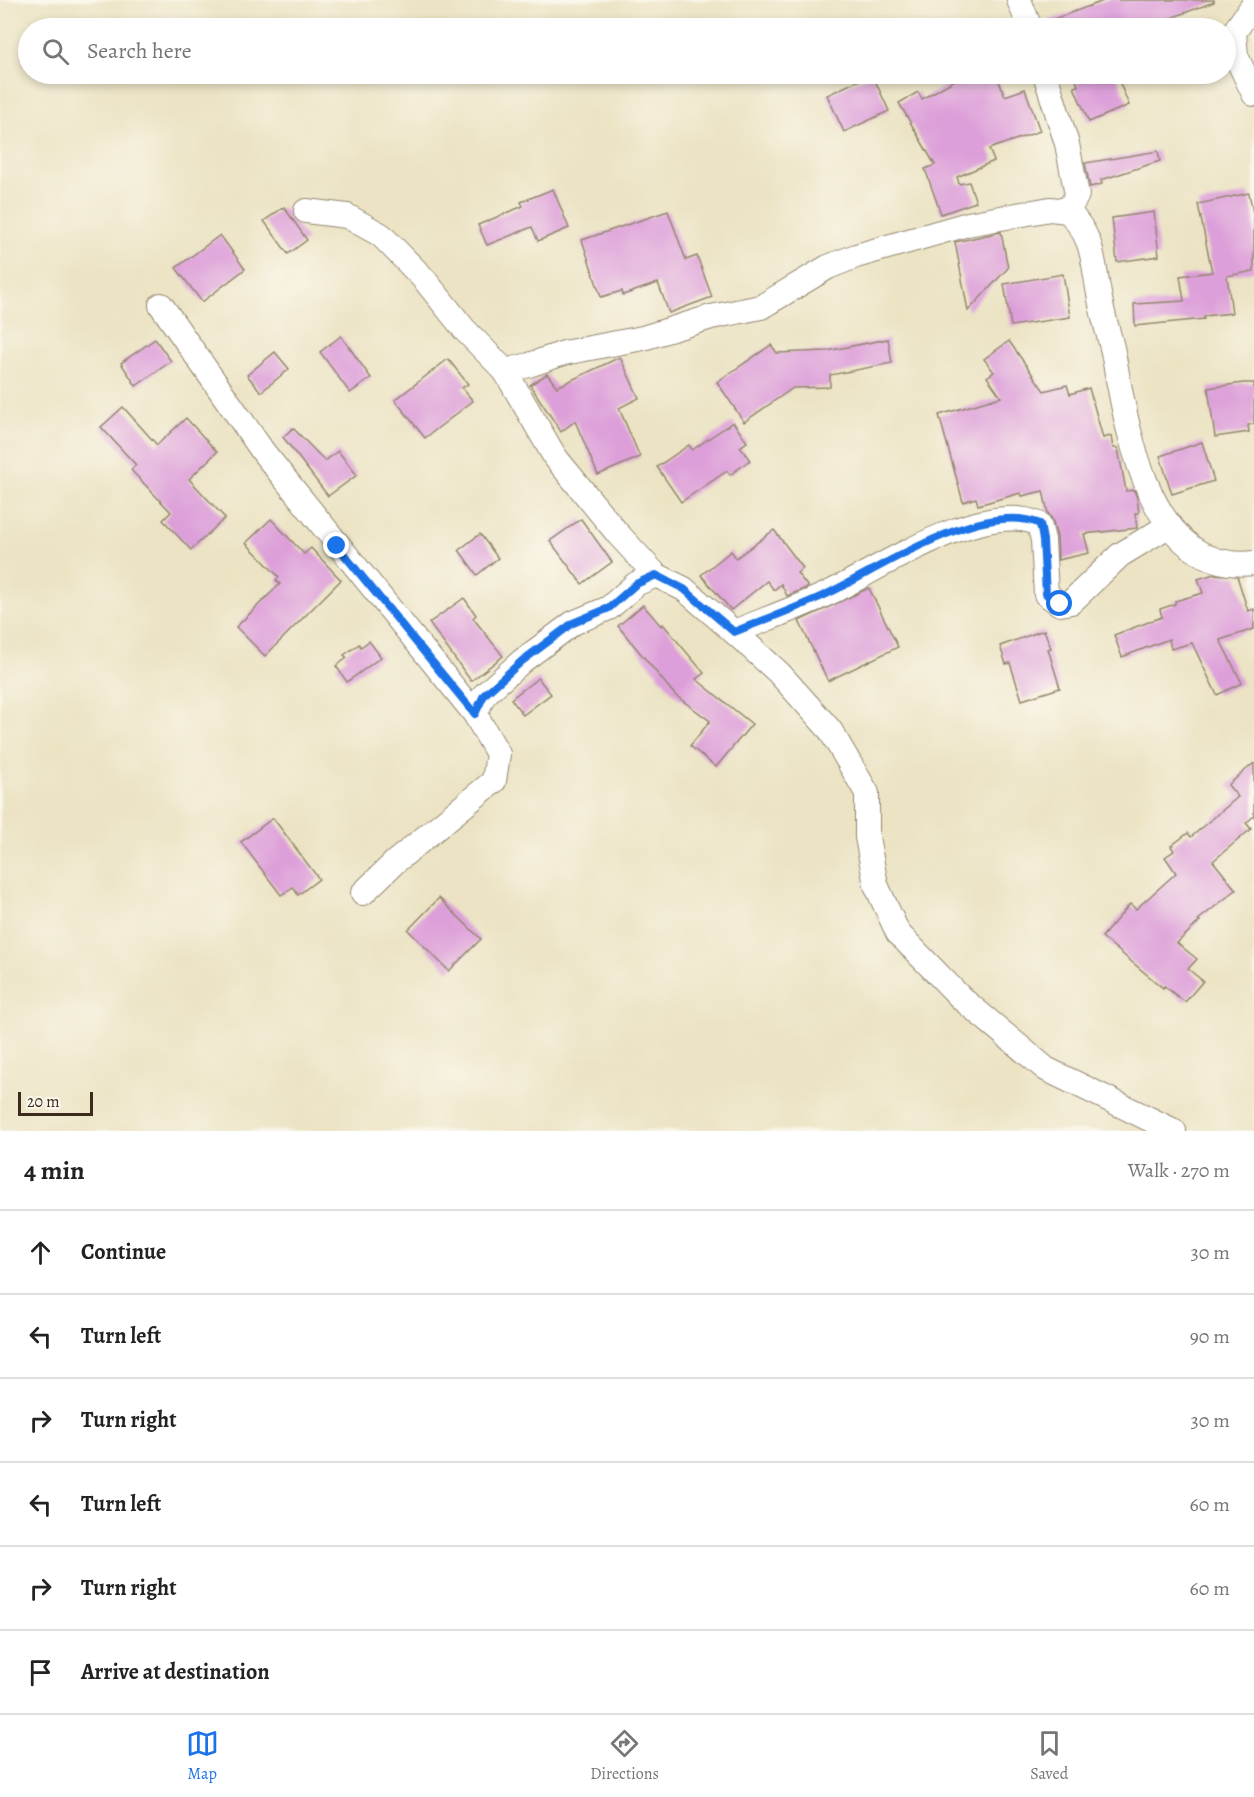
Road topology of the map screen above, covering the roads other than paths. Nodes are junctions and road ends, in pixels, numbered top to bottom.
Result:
1 (1019, 0) edge
2 (1254, 4) edge
3 (1025, 18) edge
4 (1236, 29) edge
5 (1236, 56) edge
6 (1048, 84) edge
7 (1254, 94) edge
8 (306, 211) dead end
9 (1068, 211) junction
10 (161, 305) dead end
11 (505, 371) junction
12 (1168, 526) junction
13 (1254, 563) edge
14 (656, 575) junction
15 (734, 632) junction
16 (475, 714) junction
17 (363, 893) dead end
18 (1174, 1131) edge

1 - 3 street
2 - 4 street
5 - 7 street
6 - 9 street
8 - 11 street
9 - 11 street
9 - 12 street
10 - 16 street
11 - 14 street
12 - 13 street
12 - 15 street
14 - 15 street
14 - 16 street
15 - 18 street
16 - 17 street

